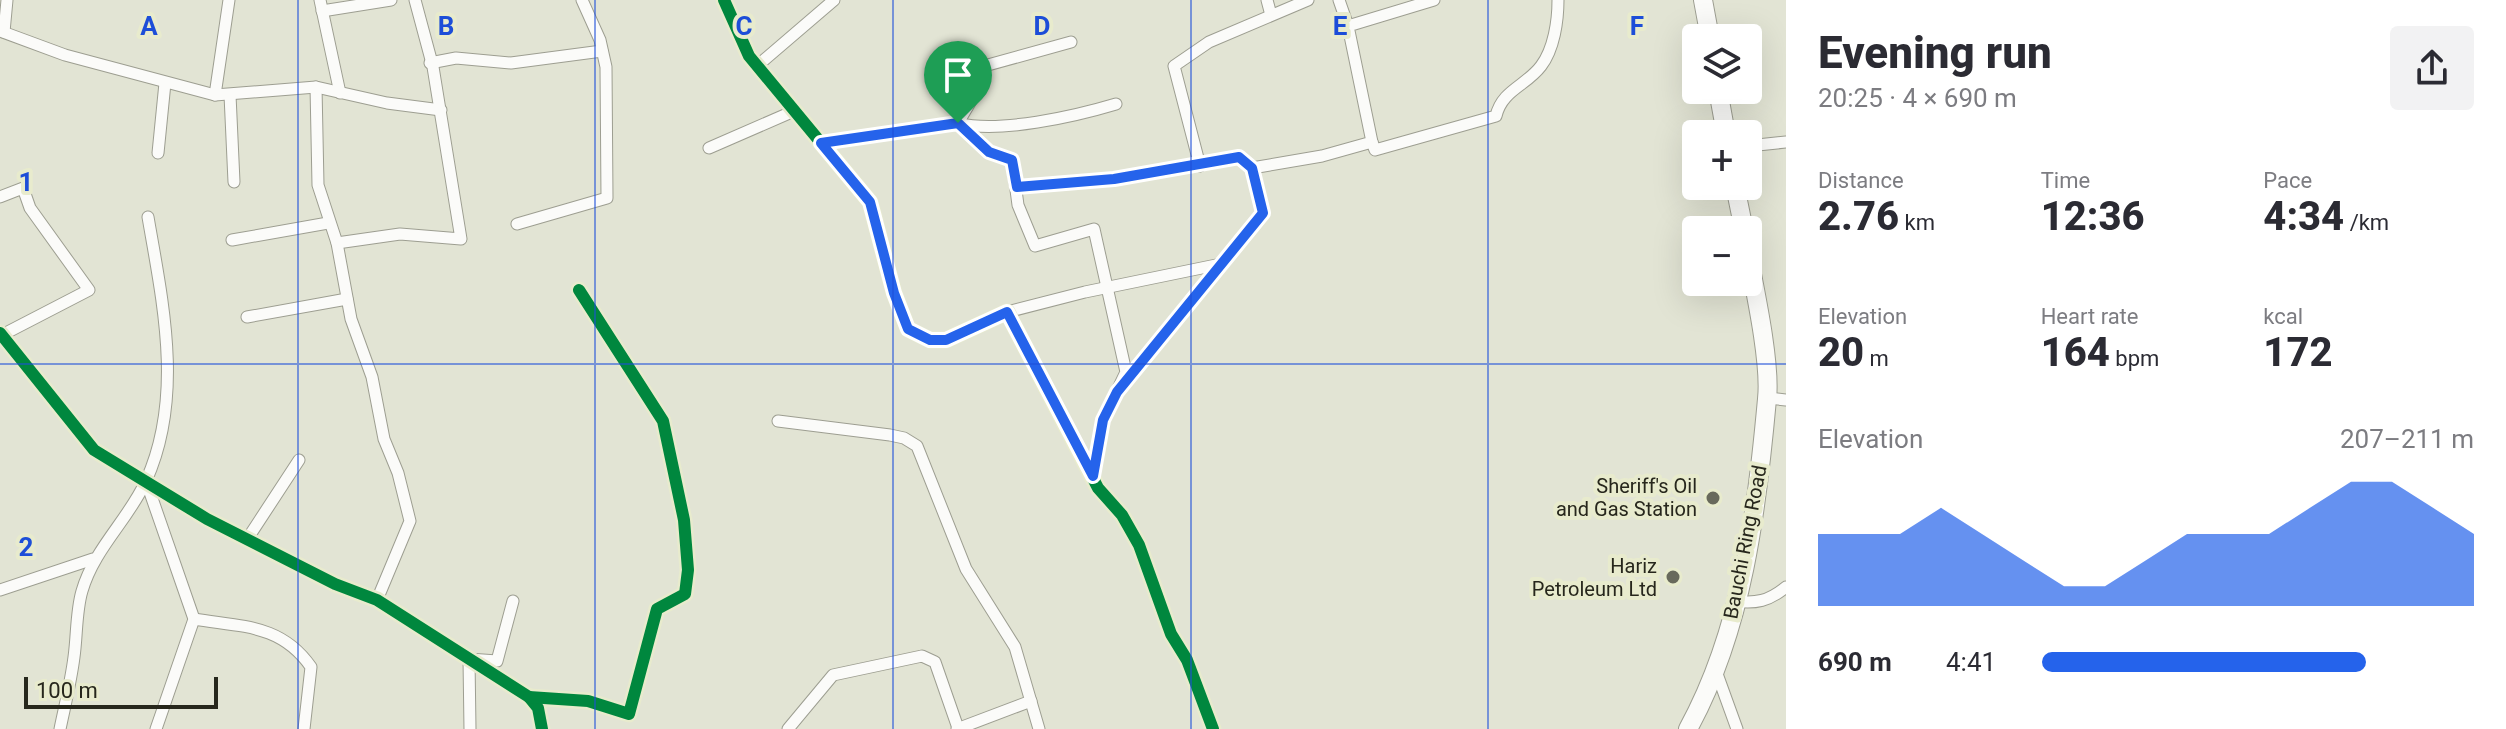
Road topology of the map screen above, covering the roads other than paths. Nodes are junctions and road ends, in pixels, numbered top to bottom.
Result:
1 (7, 0) edge
2 (229, 0) edge
3 (391, 0) edge
4 (415, 0) edge
5 (582, 0) edge
6 (724, 0) edge
7 (834, 0) edge
8 (1267, 0) edge
9 (1308, 0) edge
10 (1339, 0) edge
11 (1434, 0) edge
12 (1558, 0) edge
13 (1703, 0) edge
14 (1410, 4) edge
15 (321, 6) edge
16 (1271, 15) junction
17 (1707, 24) edge
18 (1348, 26) junction
19 (2, 32) edge
20 (1071, 42) dead end
21 (602, 51) junction
22 (430, 63) junction
23 (757, 66) junction
24 (165, 83) junction
25 (316, 87) junction
26 (340, 93) junction
27 (215, 95) junction
28 (230, 95) junction
29 (1116, 104) dead end
30 (441, 110) junction
31 (794, 111) junction
32 (958, 123) junction
33 (1372, 142) junction
34 (1786, 142) edge
35 (821, 143) junction
36 (1762, 145) edge
37 (709, 148) dead end
38 (158, 153) dead end
39 (1200, 166) junction
40 (1252, 168) junction
41 (234, 182) dead end
42 (1017, 187) junction
43 (0, 197) edge
44 (148, 217) dead end
45 (328, 223) junction
46 (517, 224) dead end
47 (232, 240) dead end
48 (337, 243) junction
49 (1221, 264) junction
50 (1107, 287) junction
51 (579, 290) dead end
52 (1756, 296) edge
53 (347, 299) junction
54 (1007, 312) junction
55 (247, 317) dead end
56 (1, 334) edge
57 (1117, 392) junction
58 (1777, 399) edge
59 (778, 421) dead end
60 (299, 460) dead end
61 (1093, 476) junction
62 (146, 480) junction
63 (248, 538) junction
64 (93, 559) junction
65 (1786, 587) edge
66 (0, 590) edge
67 (377, 600) junction
68 (513, 601) dead end
69 (1734, 601) junction
70 (194, 619) junction
71 (469, 659) junction
72 (1716, 670) junction
73 (529, 697) junction
74 (1031, 701) junction
75 (958, 728) edge
76 (60, 729) edge
77 (156, 729) edge
78 (304, 729) edge
79 (470, 729) edge
80 (542, 729) edge
81 (788, 729) edge
82 (1039, 729) edge
83 (1213, 729) edge
84 (1688, 729) edge
85 (1737, 729) edge

1 - 19 street
2 - 27 street
3 - 15 street
4 - 22 street
5 - 21 street
6 - 23 street
7 - 23 street
8 - 16 street
9 - 16 street
10 - 18 street
11 - 14 street
12 - 33 street
13 - 17 main road
14 - 18 street
15 - 26 street
16 - 39 street
18 - 33 street
19 - 24 street
20 - 32 street
21 - 22 street
21 - 46 street
22 - 30 street
23 - 31 street
24 - 27 street
24 - 38 street
25 - 26 street
25 - 28 street
25 - 45 street
26 - 30 street
27 - 28 street
28 - 41 street
29 - 32 street
30 - 48 street
31 - 35 street
31 - 37 street
32 - 35 street
32 - 42 street
33 - 40 street
34 - 36 street
35 - 54 street
39 - 40 street
39 - 42 street
40 - 49 street
42 - 50 street
43 - 56 street
44 - 62 street
45 - 47 street
45 - 48 street
48 - 53 street
49 - 50 street
49 - 57 street
50 - 54 street
50 - 57 street
51 - 73 street
52 - 58 main road, Bauchi Ring Road
53 - 55 street
53 - 67 street
54 - 61 street
56 - 62 street
57 - 61 street
58 - 69 main road, Bauchi Ring Road
59 - 74 street
60 - 63 street
61 - 83 street
62 - 63 street
62 - 64 street
62 - 70 street
63 - 67 street
64 - 66 street
64 - 76 street
65 - 69 street
67 - 71 street
68 - 71 street
69 - 72 main road, Bauchi Ring Road
70 - 77 street
70 - 78 street
71 - 73 street
71 - 79 street
72 - 84 main road, Bauchi Ring Road
72 - 85 street
73 - 80 street
74 - 75 street
74 - 82 street
75 - 81 street

